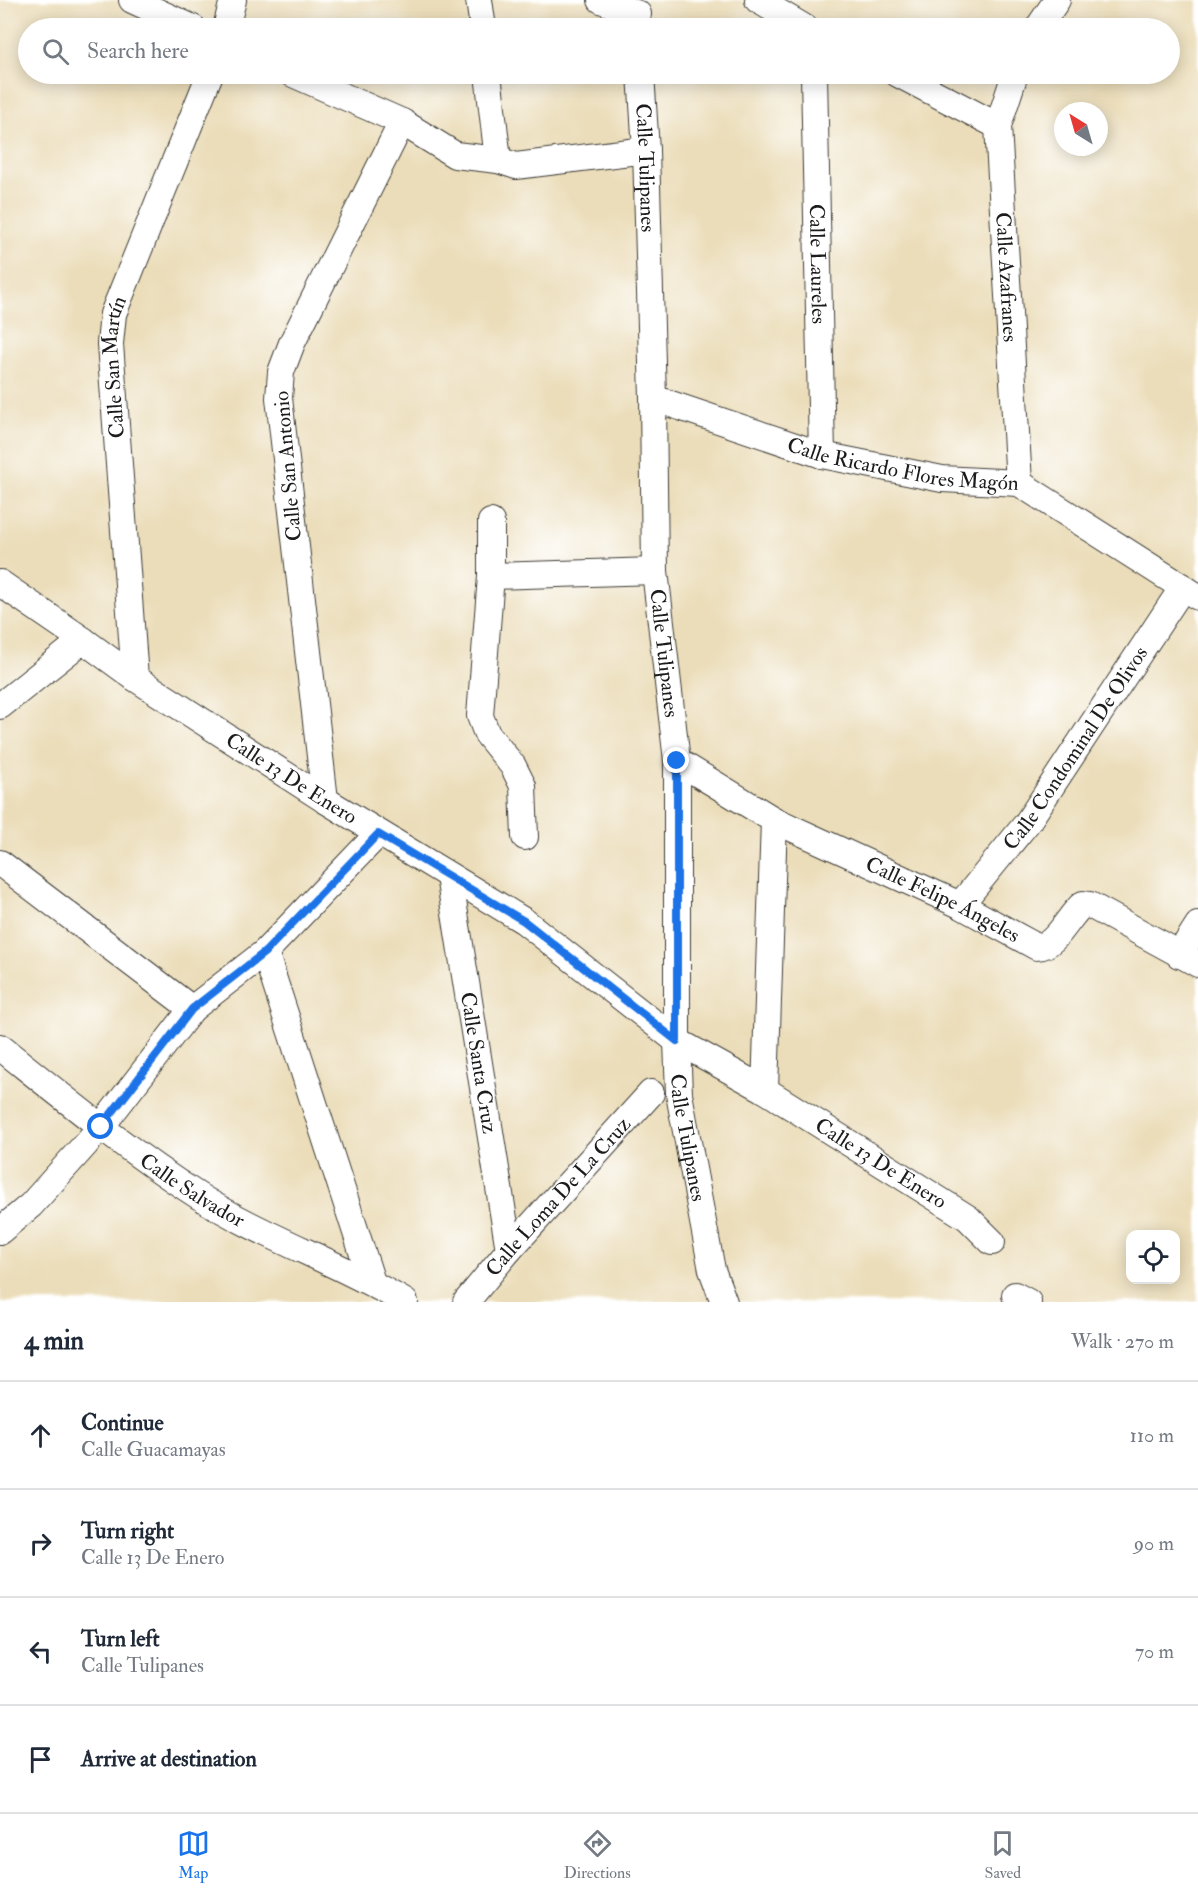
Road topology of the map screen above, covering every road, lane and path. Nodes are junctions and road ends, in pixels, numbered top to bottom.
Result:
1 (132, 0) edge
2 (233, 0) edge
3 (479, 0) edge
4 (601, 0) edge
5 (758, 0) edge
6 (1057, 0) edge
7 (637, 14) edge
8 (172, 18) edge
9 (228, 18) edge
10 (482, 18) edge
11 (789, 18) edge
12 (1045, 18) edge
13 (206, 84) edge
14 (316, 84) edge
15 (489, 84) edge
16 (642, 84) edge
17 (814, 84) edge
18 (917, 84) edge
19 (1012, 84) edge
20 (402, 122) junction
21 (998, 126) junction
22 (646, 150) junction
23 (498, 160) junction
24 (653, 398) junction
25 (822, 455) junction
26 (1019, 483) junction
27 (491, 522) dead end
28 (655, 572) junction
29 (491, 576) junction
30 (0, 584) edge
31 (1191, 592) edge
32 (83, 640) junction
33 (135, 678) junction
34 (0, 706) edge
35 (677, 761) junction
36 (325, 800) junction
37 (774, 820) junction
38 (378, 834) junction
39 (525, 837) dead end
40 (0, 863) edge
41 (448, 876) junction
42 (960, 905) junction
43 (1198, 925) edge
44 (265, 952) junction
45 (1188, 959) edge
46 (192, 1009) junction
47 (677, 1041) junction
48 (0, 1047) edge
49 (765, 1090) junction
50 (651, 1093) dead end
51 (101, 1127) junction
52 (0, 1231) edge
53 (992, 1242) dead end
54 (509, 1250) junction
55 (372, 1282) junction
56 (405, 1302) edge
57 (466, 1302) edge
58 (724, 1302) edge

1 - 8 street
2 - 9 street
3 - 10 street
4 - 7 street
5 - 11 street
6 - 12 street
13 - 33 street, Calle San Martín
14 - 20 street
15 - 23 street
16 - 22 street, Calle Tulipanes
17 - 25 street, Calle Laureles
18 - 21 street
19 - 21 street, Calle Azafranes
20 - 23 street
20 - 36 street, Calle San Antonio
21 - 26 street, Calle Azafranes
22 - 23 street
22 - 24 street, Calle Tulipanes
24 - 25 street, Calle Ricardo Flores Magón
24 - 28 street, Calle Tulipanes
25 - 26 street, Calle Ricardo Flores Magón
26 - 31 street, Calle Ricardo Flores Magón
27 - 29 street
28 - 29 street
28 - 35 street, Calle Tulipanes
29 - 39 street
30 - 32 street, Calle 13 De Enero
31 - 42 street, Calle Condominal De Olivos
32 - 33 street, Calle 13 De Enero
32 - 34 street
33 - 36 street, Calle 13 De Enero
35 - 37 street, Calle Felipe Ángeles
35 - 47 street, Calle Tulipanes
36 - 38 street, Calle 13 De Enero
37 - 42 street, Calle Felipe Ángeles
37 - 49 street
38 - 41 street, Calle 13 De Enero
38 - 44 street
40 - 46 street
41 - 47 street, Calle 13 De Enero
41 - 54 street, Calle Santa Cruz
42 - 45 street, Calle Felipe Ángeles
43 - 45 street
44 - 46 street
44 - 55 street
46 - 51 street
47 - 49 street, Calle 13 De Enero
47 - 58 street, Calle Tulipanes
48 - 51 street, Calle Salvador
49 - 53 street, Calle 13 De Enero
50 - 54 street, Calle Loma De La Cruz
51 - 52 street
51 - 55 street, Calle Salvador
54 - 57 street, Calle Loma De La Cruz
55 - 56 street, Calle Salvador

